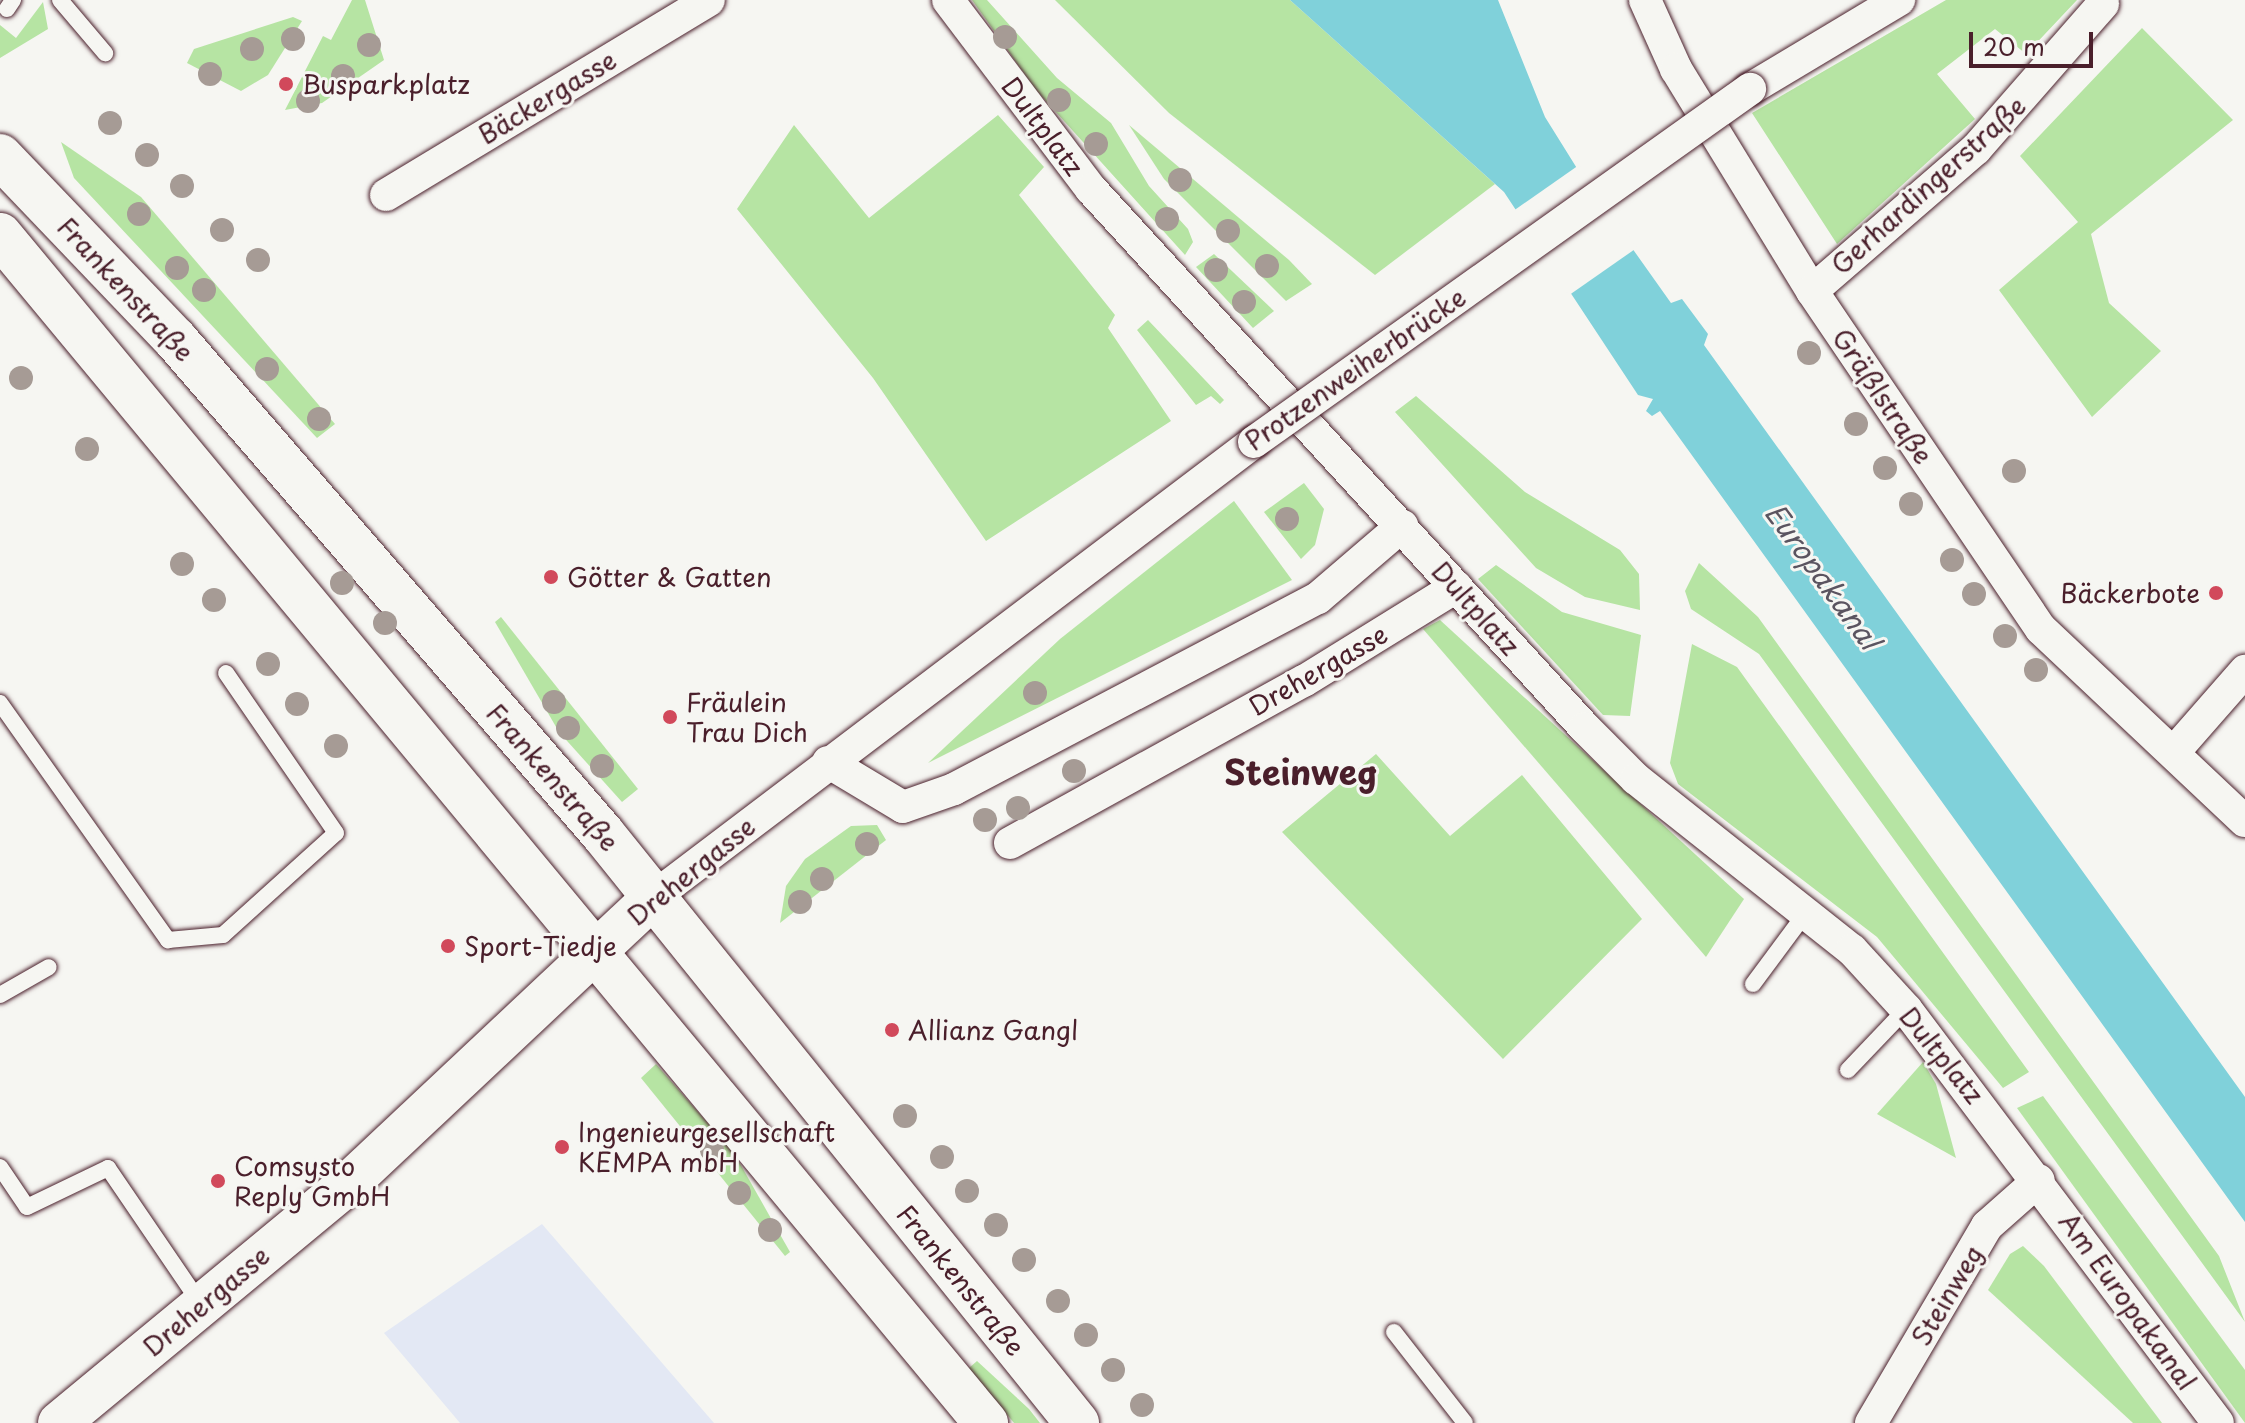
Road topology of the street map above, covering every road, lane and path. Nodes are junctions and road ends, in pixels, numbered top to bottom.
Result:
1 (60, 0) edge
2 (709, 0) edge
3 (948, 0) edge
4 (1645, 0) edge
5 (1899, 0) edge
6 (2103, 4) dead end
7 (105, 53) dead end
8 (0, 156) edge
9 (386, 195) dead end
10 (0, 235) edge
11 (1812, 291) junction
12 (1402, 526) junction
13 (1456, 587) junction
14 (2245, 671) edge
15 (226, 673) dead end
16 (0, 703) edge
17 (2174, 752) junction
18 (828, 762) junction
19 (2245, 821) edge
20 (1010, 843) dead end
21 (655, 896) junction
22 (1805, 914) junction
23 (599, 948) junction
24 (49, 967) dead end
25 (1753, 984) dead end
26 (0, 995) edge
27 (1906, 1009) junction
28 (1848, 1070) dead end
29 (0, 1167) edge
30 (2039, 1180) junction
31 (201, 1304) junction
32 (1394, 1332) dead end
33 (59, 1423) edge
34 (986, 1423) edge
35 (1077, 1423) edge
36 (1465, 1423) edge
37 (1871, 1423) edge
38 (2218, 1423) edge

1 - 7 lane
2 - 9 street, Bäckergasse
3 - 12 street, Dultplatz
4 - 11 street, Gräßlstraße
5 - 18 street, Protzenweiherbrücke, bridge
6 - 11 street, Gerhardingerstraße
8 - 21 main road, Frankenstraße
10 - 23 main road
11 - 17 street, Gräßlstraße
12 - 13 street, Dultplatz
12 - 18 street
13 - 20 street, Drehergasse
13 - 22 street, Dultplatz
14 - 17 street
15 - 16 lane
17 - 19 street, Gräßlstraße
18 - 21 street, Drehergasse
21 - 23 street, Drehergasse
21 - 35 main road, Frankenstraße
22 - 25 lane
22 - 27 street, Dultplatz
23 - 31 street, Drehergasse
23 - 34 main road
24 - 26 lane
27 - 28 lane
27 - 30 street, Dultplatz
29 - 31 lane
30 - 37 street, Steinweg
30 - 38 street, Am Europakanal
31 - 33 street, Drehergasse
32 - 36 lane

